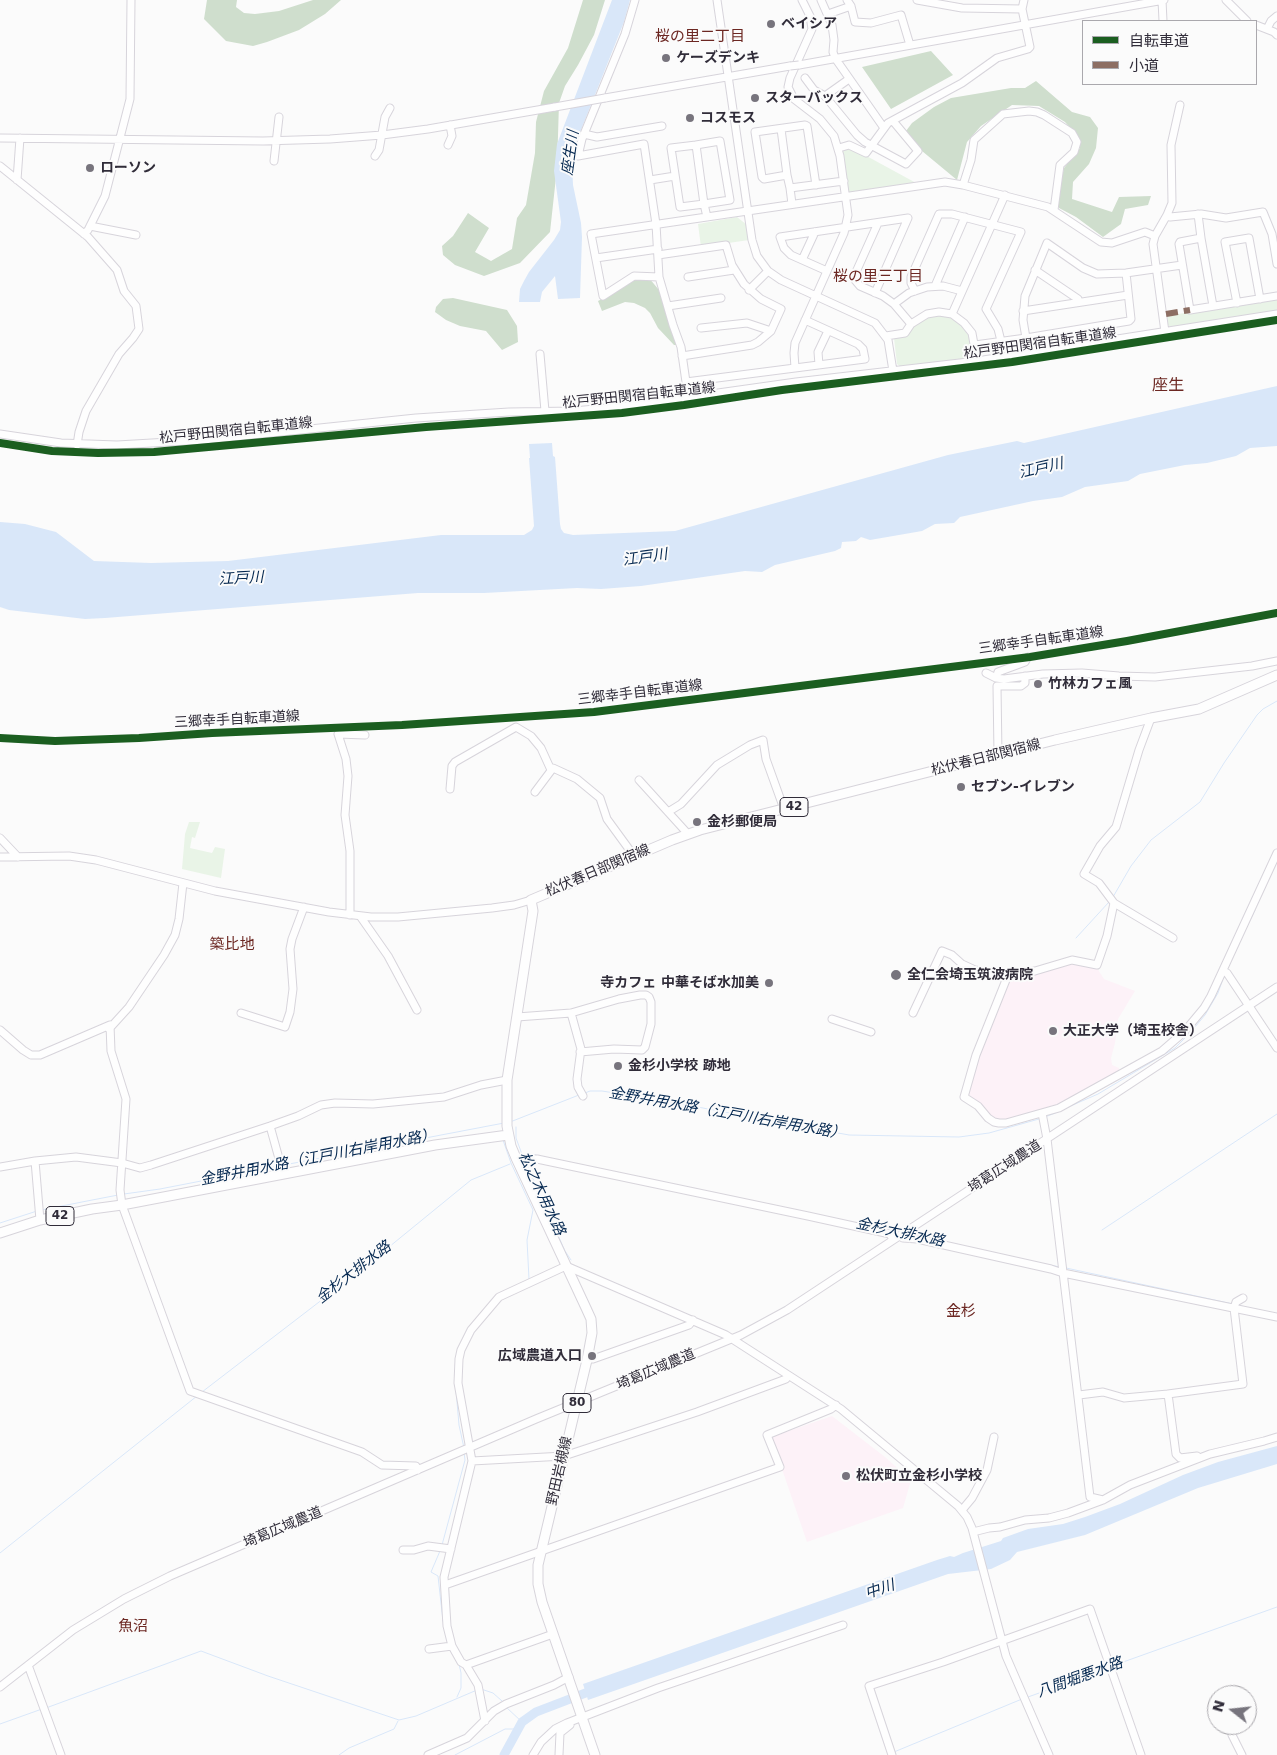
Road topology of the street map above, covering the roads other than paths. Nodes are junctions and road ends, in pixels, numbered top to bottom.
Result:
1 (132, 0) edge
2 (635, 0) edge
3 (717, 0) edge
4 (802, 0) edge
5 (821, 0) edge
6 (917, 0) edge
7 (1024, 0) edge
8 (1163, 0) edge
9 (1226, 0) edge
10 (849, 3) edge
11 (1022, 9) junction
12 (828, 14) junction
13 (1277, 16) edge
14 (1163, 20) edge
15 (1246, 20) edge
16 (1025, 25) junction
17 (1257, 25) edge
18 (1267, 29) junction
19 (1277, 35) edge
20 (910, 45) junction
21 (835, 58) junction
22 (728, 77) junction
23 (805, 78) dead end
24 (848, 79) junction
25 (825, 96) junction
26 (1180, 104) dead end
27 (390, 108) dead end
28 (472, 113) dead end
29 (279, 117) dead end
30 (471, 121) junction
31 (892, 121) junction
32 (450, 125) junction
33 (662, 126) dead end
34 (781, 128) junction
35 (884, 128) junction
36 (584, 134) junction
37 (382, 135) junction
38 (0, 138) edge
39 (20, 138) junction
40 (120, 139) junction
41 (277, 141) junction
42 (696, 144) junction
43 (448, 145) dead end
44 (871, 146) junction
45 (838, 148) junction
46 (375, 156) dead end
47 (274, 161) dead end
48 (0, 166) edge
49 (787, 175) junction
50 (675, 176) junction
51 (17, 180) junction
52 (650, 180) junction
53 (844, 181) junction
54 (816, 184) junction
55 (962, 185) junction
56 (790, 188) junction
57 (846, 196) junction
58 (1005, 196) junction
59 (704, 204) junction
60 (792, 204) junction
61 (748, 210) junction
62 (1054, 210) junction
63 (1168, 214) junction
64 (1198, 214) junction
65 (707, 217) junction
66 (965, 217) junction
67 (878, 223) junction
68 (656, 224) junction
69 (992, 224) junction
70 (90, 226) junction
71 (846, 228) junction
72 (815, 232) junction
73 (84, 234) junction
74 (136, 234) dead end
75 (1275, 235) edge
76 (1155, 236) junction
77 (1201, 238) junction
78 (658, 252) junction
79 (596, 258) junction
80 (802, 260) junction
81 (1277, 264) edge
82 (1182, 265) junction
83 (1158, 269) junction
84 (734, 270) junction
85 (768, 270) junction
86 (1035, 270) junction
87 (827, 272) junction
88 (1126, 273) junction
89 (659, 277) junction
90 (688, 277) dead end
91 (935, 286) junction
92 (749, 290) junction
93 (914, 291) junction
94 (962, 291) junction
95 (875, 293) junction
96 (1128, 295) junction
97 (1277, 296) edge
98 (721, 298) dead end
99 (821, 298) junction
100 (1260, 299) junction
101 (1078, 302) junction
102 (1237, 302) junction
103 (894, 304) junction
104 (668, 306) junction
105 (1214, 306) junction
106 (1023, 312) junction
107 (952, 314) junction
108 (1277, 314) edge
109 (805, 320) junction
110 (911, 324) junction
111 (701, 328) dead end
112 (770, 331) junction
113 (828, 331) junction
114 (1165, 332) junction
115 (886, 336) junction
116 (1026, 338) junction
117 (1001, 341) junction
118 (975, 345) junction
119 (540, 354) dead end
120 (682, 356) junction
121 (977, 361) junction
122 (819, 364) junction
123 (893, 366) junction
124 (795, 368) junction
125 (545, 411) junction
126 (0, 434) edge
127 (78, 445) junction
128 (1028, 657) dead end
129 (1277, 661) edge
130 (986, 673) dead end
131 (1277, 675) edge
132 (1025, 676) junction
133 (996, 678) junction
134 (1150, 718) junction
135 (365, 735) dead end
136 (998, 755) junction
137 (551, 770) junction
138 (639, 780) dead end
139 (450, 790) dead end
140 (535, 792) dead end
141 (784, 809) junction
142 (668, 812) junction
143 (688, 834) junction
144 (0, 838) edge
145 (1277, 853) edge
146 (18, 856) junction
147 (634, 856) junction
148 (0, 857) edge
149 (183, 883) junction
150 (531, 900) junction
151 (1112, 901) junction
152 (304, 907) junction
153 (350, 915) junction
154 (360, 916) junction
155 (1173, 938) dead end
156 (1225, 972) junction
157 (1008, 975) junction
158 (1277, 987) edge
159 (1249, 1006) junction
160 (417, 1010) dead end
161 (241, 1013) dead end
162 (571, 1013) junction
163 (913, 1013) dead end
164 (517, 1017) junction
165 (832, 1019) dead end
166 (109, 1029) junction
167 (0, 1030) edge
168 (871, 1032) dead end
169 (1277, 1048) edge
170 (580, 1052) junction
171 (507, 1080) junction
172 (582, 1093) dead end
173 (1043, 1116) junction
174 (270, 1126) junction
175 (508, 1127) junction
176 (1047, 1139) junction
177 (526, 1159) dead end
178 (35, 1161) junction
179 (122, 1163) junction
180 (0, 1167) edge
181 (283, 1173) junction
182 (122, 1205) junction
183 (40, 1220) junction
184 (0, 1233) edge
185 (897, 1238) junction
186 (566, 1266) junction
187 (1063, 1273) junction
188 (1243, 1298) dead end
189 (1234, 1308) junction
190 (1277, 1317) edge
191 (693, 1320) junction
192 (731, 1339) junction
193 (588, 1359) junction
194 (788, 1374) junction
195 (1168, 1394) junction
196 (1079, 1395) junction
197 (577, 1403) junction
198 (836, 1405) junction
199 (994, 1437) dead end
200 (1277, 1437) edge
201 (470, 1448) junction
202 (1210, 1454) junction
203 (564, 1456) junction
204 (472, 1461) junction
205 (418, 1470) junction
206 (1103, 1500) junction
207 (962, 1510) junction
208 (974, 1533) junction
209 (451, 1549) junction
210 (404, 1550) dead end
211 (541, 1551) junction
212 (444, 1585) junction
213 (843, 1625) dead end
214 (553, 1634) junction
215 (1001, 1640) junction
216 (452, 1646) junction
217 (429, 1649) dead end
218 (28, 1665) junction
219 (466, 1666) junction
220 (569, 1679) junction
221 (0, 1687) edge
222 (581, 1717) junction
223 (485, 1721) junction
224 (1232, 1735) dead end
225 (61, 1755) edge
226 (428, 1755) edge
227 (532, 1755) edge
228 (559, 1755) edge
229 (595, 1755) edge
230 (892, 1755) edge
231 (1049, 1755) edge
232 (1141, 1755) edge
233 (1242, 1755) edge

1 - 40 street
2 - 36 street
3 - 22 street
4 - 45 street
5 - 12 street
6 - 11 street
7 - 11 street
8 - 14 street
8 - 16 street
9 - 15 street
10 - 12 street
10 - 20 street
11 - 16 street
12 - 21 street
13 - 18 street
16 - 20 street
16 - 31 street
17 - 18 street
18 - 19 street
20 - 21 street
21 - 22 street, bridge
21 - 24 street
22 - 30 street, bridge
22 - 61 street
23 - 25 street
24 - 25 street
24 - 35 street
25 - 44 street
26 - 63 street
27 - 37 street
28 - 30 street
29 - 41 street
30 - 32 street
31 - 35 street
31 - 44 street
32 - 37 street
32 - 43 street
33 - 36 street
34 - 49 street
34 - 49 street
34 - 54 street
35 - 44 street
36 - 52 street
37 - 41 street
37 - 46 street
38 - 39 street
39 - 40 street
39 - 51 street
40 - 41 street
40 - 70 street
41 - 47 street
42 - 50 street
42 - 59 street
42 - 59 street
44 - 45 street
45 - 53 street
48 - 51 street
49 - 56 street
50 - 52 street
50 - 59 street
51 - 73 street
52 - 68 street
53 - 54 street
53 - 57 street
54 - 56 street
55 - 57 street
55 - 58 street
55 - 62 street
56 - 60 street
57 - 60 street
57 - 71 street
58 - 62 street
58 - 69 street
59 - 65 street
60 - 61 street
61 - 65 street
61 - 85 street
62 - 76 street
63 - 64 street
63 - 76 street
64 - 75 street
64 - 77 street
65 - 68 street
66 - 69 street
66 - 91 street
66 - 93 street
67 - 71 street
67 - 95 street
67 - 95 street
68 - 78 street
68 - 79 street
69 - 94 street
69 - 117 street
70 - 73 street
70 - 74 street
71 - 72 street
71 - 87 street
72 - 80 street
72 - 80 street
73 - 127 street
75 - 81 street
76 - 83 street
77 - 82 street
77 - 105 street
78 - 79 street
78 - 84 street
78 - 89 street
79 - 89 street
80 - 87 street
82 - 83 street
82 - 105 street
83 - 88 street
83 - 114 street
84 - 90 street
84 - 92 street
85 - 92 street
85 - 99 street
86 - 88 street
86 - 101 street
86 - 106 street
87 - 99 street
88 - 96 street
89 - 104 street
91 - 93 street
91 - 94 street
92 - 112 street
93 - 103 street
94 - 107 street
95 - 103 street
96 - 101 street
96 - 116 street
97 - 100 street
98 - 104 street
99 - 109 street
99 - 115 street
100 - 102 street
100 - 102 street
101 - 106 street
102 - 105 street
103 - 110 street
104 - 120 street
106 - 116 street
107 - 110 street
107 - 118 street
108 - 114 street
109 - 113 street
109 - 124 street
110 - 115 street
111 - 112 street
112 - 120 street
113 - 122 street
113 - 122 street
114 - 121 street
115 - 123 street
116 - 117 street
117 - 118 street
118 - 121 street
119 - 125 street
120 - 124 street
121 - 123 street
122 - 124 street
123 - 125 street
125 - 127 street
126 - 127 street
128 - 133 street
129 - 132 street
130 - 133 street
131 - 134 main road, 松伏春日部関宿線 / 42
132 - 133 street
132 - 136 street
134 - 136 main road, 松伏春日部関宿線 / 42
134 - 151 street
135 - 153 street
136 - 141 main road, 松伏春日部関宿線 / 42
137 - 139 street
137 - 140 street
137 - 147 street
138 - 142 street
141 - 142 street
141 - 143 main road, 松伏春日部関宿線 / 42
142 - 143 street
143 - 147 main road, 松伏春日部関宿線 / 42
144 - 146 street
145 - 156 street
146 - 148 street
146 - 149 street
147 - 150 main road, 松伏春日部関宿線 / 42
149 - 152 street
149 - 166 street
150 - 154 street
150 - 164 main road, 松伏春日部関宿線
151 - 155 street
151 - 157 street
152 - 153 street
152 - 161 street
153 - 154 street
154 - 160 street
156 - 159 street
156 - 173 street
157 - 163 street
157 - 173 street
158 - 159 street, 埼葛広域農道
159 - 169 street
159 - 176 street, 埼葛広域農道
162 - 164 street
162 - 170 street
162 - 170 street
164 - 171 main road, 松伏春日部関宿線
165 - 168 street
166 - 167 street
166 - 179 street
170 - 172 street
171 - 174 street
171 - 175 main road, 松伏春日部関宿線
173 - 176 street
174 - 179 street
174 - 181 street
175 - 181 main road, 42
175 - 186 main road, 野田岩槻線 / 80
176 - 185 street, 埼葛広域農道
176 - 187 street
177 - 185 street
178 - 179 street
178 - 180 street
178 - 183 street
179 - 182 street
181 - 182 main road, 42
182 - 183 main road, 42
182 - 205 street
183 - 184 main road, 42
185 - 187 street
185 - 192 street, 埼葛広域農道
186 - 191 street
186 - 193 main road, 野田岩槻線 / 80
186 - 201 street
187 - 189 street
187 - 196 street
188 - 189 street
189 - 190 street
189 - 195 street
191 - 192 street
191 - 193 street
192 - 194 street
192 - 197 street, 埼葛広域農道
193 - 197 main road, 野田岩槻線 / 80
194 - 198 street
194 - 203 street
195 - 196 street
195 - 202 street
196 - 206 street
197 - 201 street, 埼葛広域農道
197 - 203 main road, 野田岩槻線 / 80
198 - 207 street
198 - 211 street
199 - 207 street
200 - 202 street
201 - 204 street
201 - 205 street, 埼葛広域農道
202 - 206 street
203 - 204 street
203 - 211 main road, 野田岩槻線 / 80
204 - 209 street
205 - 218 street, 埼葛広域農道
206 - 208 street
207 - 208 street
208 - 215 street
209 - 210 street
209 - 212 street
211 - 212 street
211 - 214 main road, 野田岩槻線 / 80
212 - 216 street
213 - 222 street
214 - 219 street
214 - 220 main road, 野田岩槻線 / 80
215 - 230 street
215 - 231 street
215 - 232 street
216 - 217 street
216 - 219 street
218 - 221 street, 埼葛広域農道
218 - 225 street
219 - 223 street
220 - 222 main road, 野田岩槻線 / 80
220 - 223 street
222 - 227 street
222 - 228 street
222 - 229 main road, 野田岩槻線 / 80
223 - 226 street
224 - 233 street

